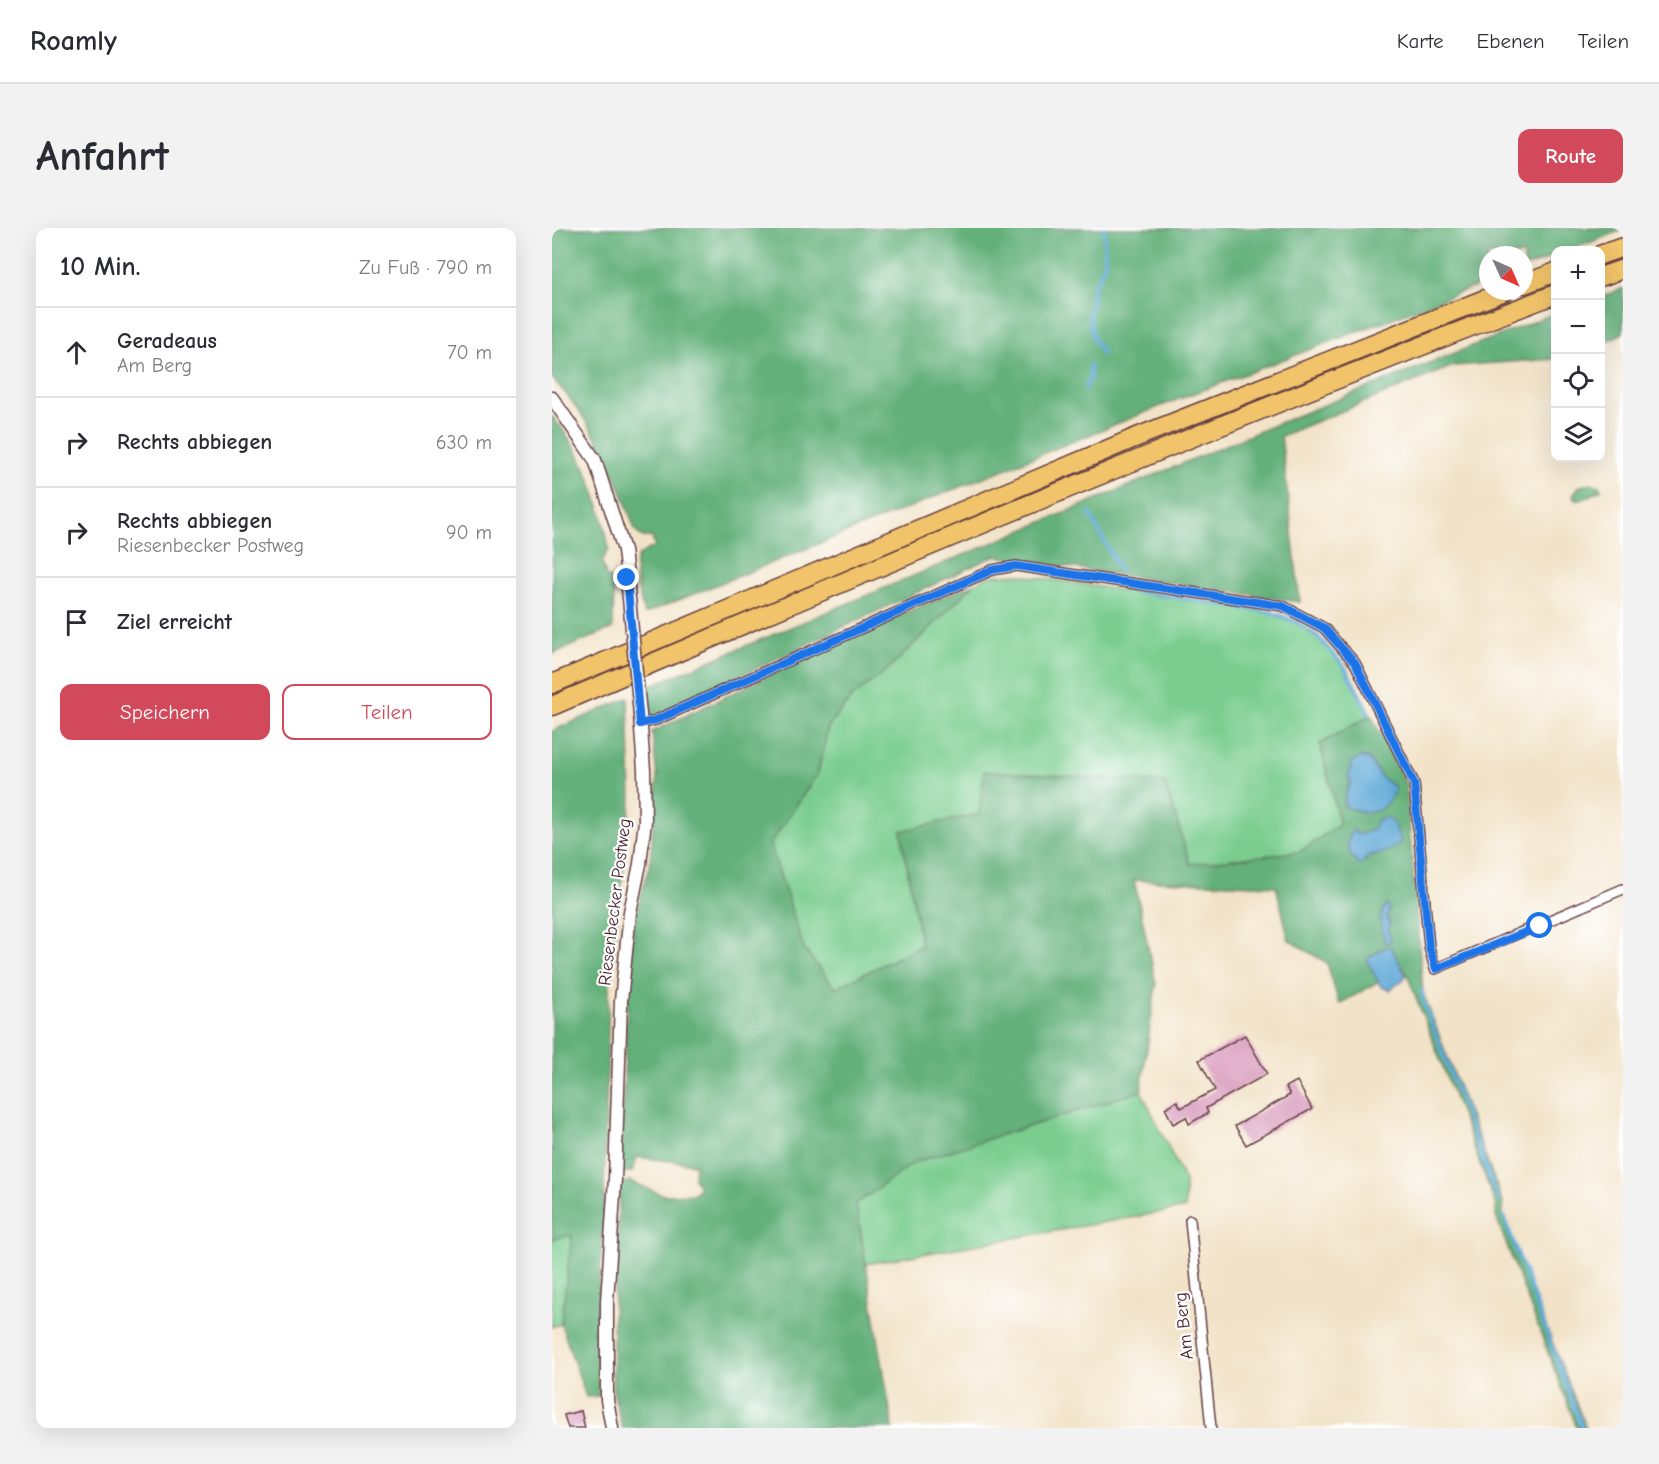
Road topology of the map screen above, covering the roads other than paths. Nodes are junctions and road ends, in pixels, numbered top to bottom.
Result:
1 (1623, 247) edge
2 (1605, 253) edge
3 (1623, 269) edge
4 (1551, 274) edge
5 (1605, 275) edge
6 (1533, 281) edge
7 (1551, 296) edge
8 (1481, 300) edge
9 (552, 398) edge
10 (552, 684) edge
11 (552, 706) edge
12 (640, 720) junction
13 (1623, 889) edge
14 (1190, 1220) dead end
15 (612, 1428) edge
16 (1211, 1428) edge

1 - 2 highway
3 - 5 highway
4 - 6 highway
7 - 11 highway
8 - 10 highway
9 - 12 street, Riesenbecker Postweg, bridge
12 - 13 street
12 - 15 street, Riesenbecker Postweg
14 - 16 street, Am Berg

